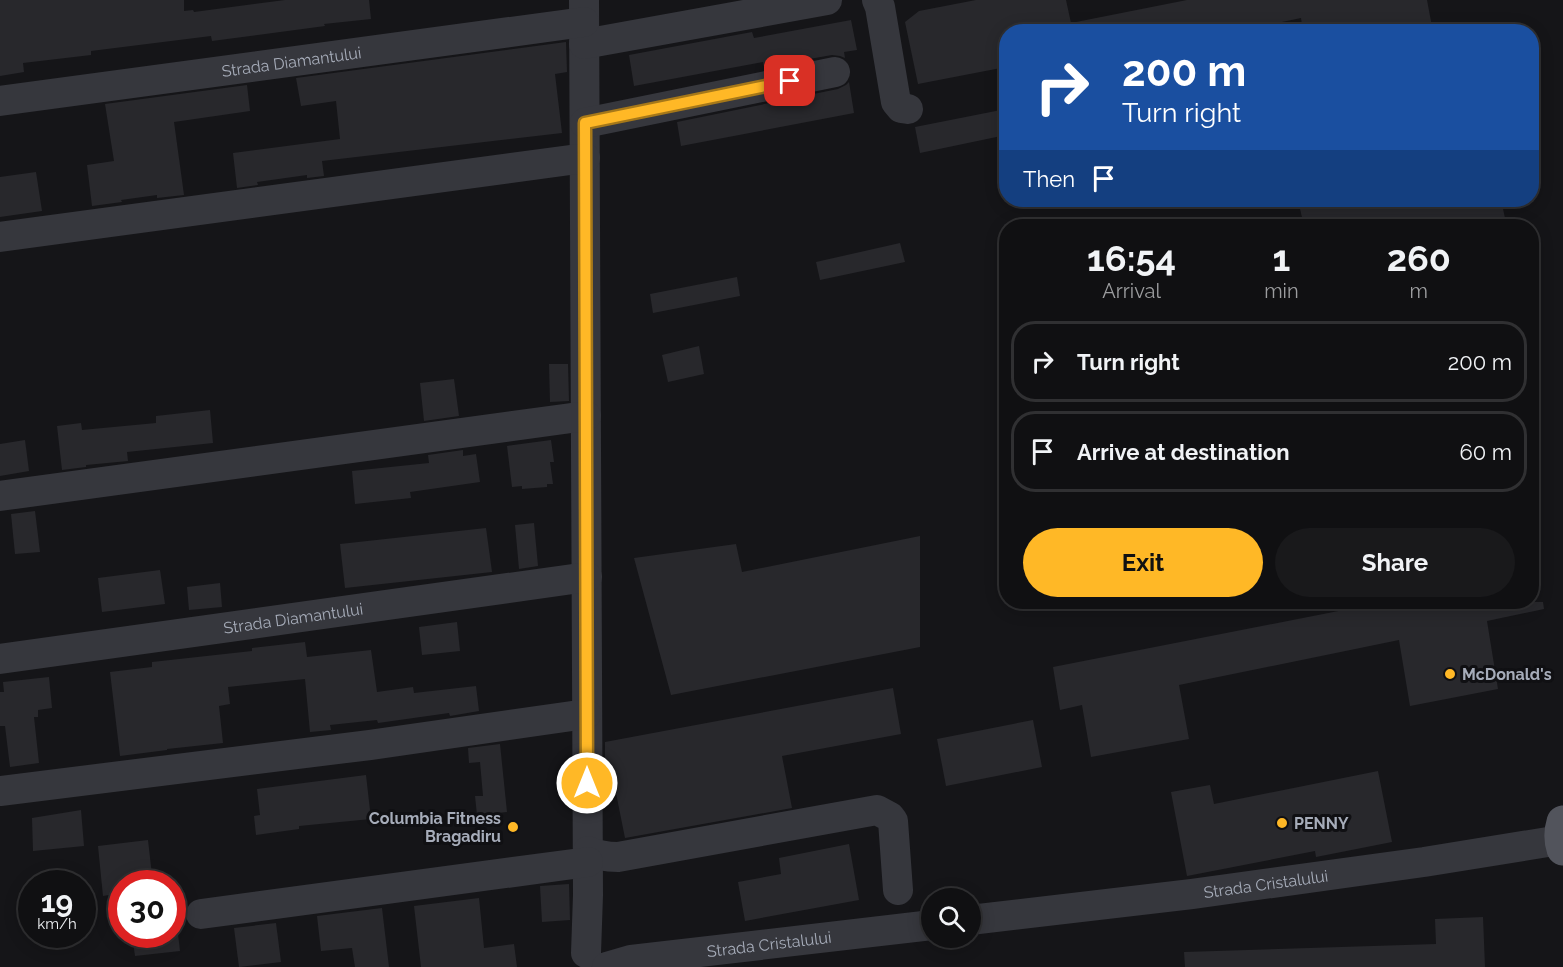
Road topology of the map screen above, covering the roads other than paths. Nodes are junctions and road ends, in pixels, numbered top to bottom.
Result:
1 (827, 0) edge
2 (877, 0) edge
3 (584, 22) edge
4 (835, 72) dead end
5 (0, 101) edge
6 (908, 109) dead end
7 (585, 123) junction
8 (585, 158) junction
9 (0, 237) edge
10 (586, 416) junction
11 (0, 496) edge
12 (586, 577) junction
13 (0, 659) edge
14 (586, 714) junction
15 (0, 791) edge
16 (1562, 837) edge
17 (588, 857) junction
18 (898, 890) dead end
19 (201, 914) dead end
20 (981, 919) edge
21 (921, 926) edge
22 (591, 964) edge

1 - 3 street, Strada Diamantului
2 - 6 street
3 - 5 street, Strada Diamantului
3 - 7 street
4 - 7 street
7 - 8 street
8 - 9 street
8 - 10 street
10 - 11 street
10 - 12 street
12 - 13 street, Strada Diamantului
12 - 14 street
14 - 15 street
14 - 17 street
16 - 20 street, Strada Cristalului
17 - 18 street
17 - 19 street
17 - 22 street
21 - 22 street, Strada Cristalului

